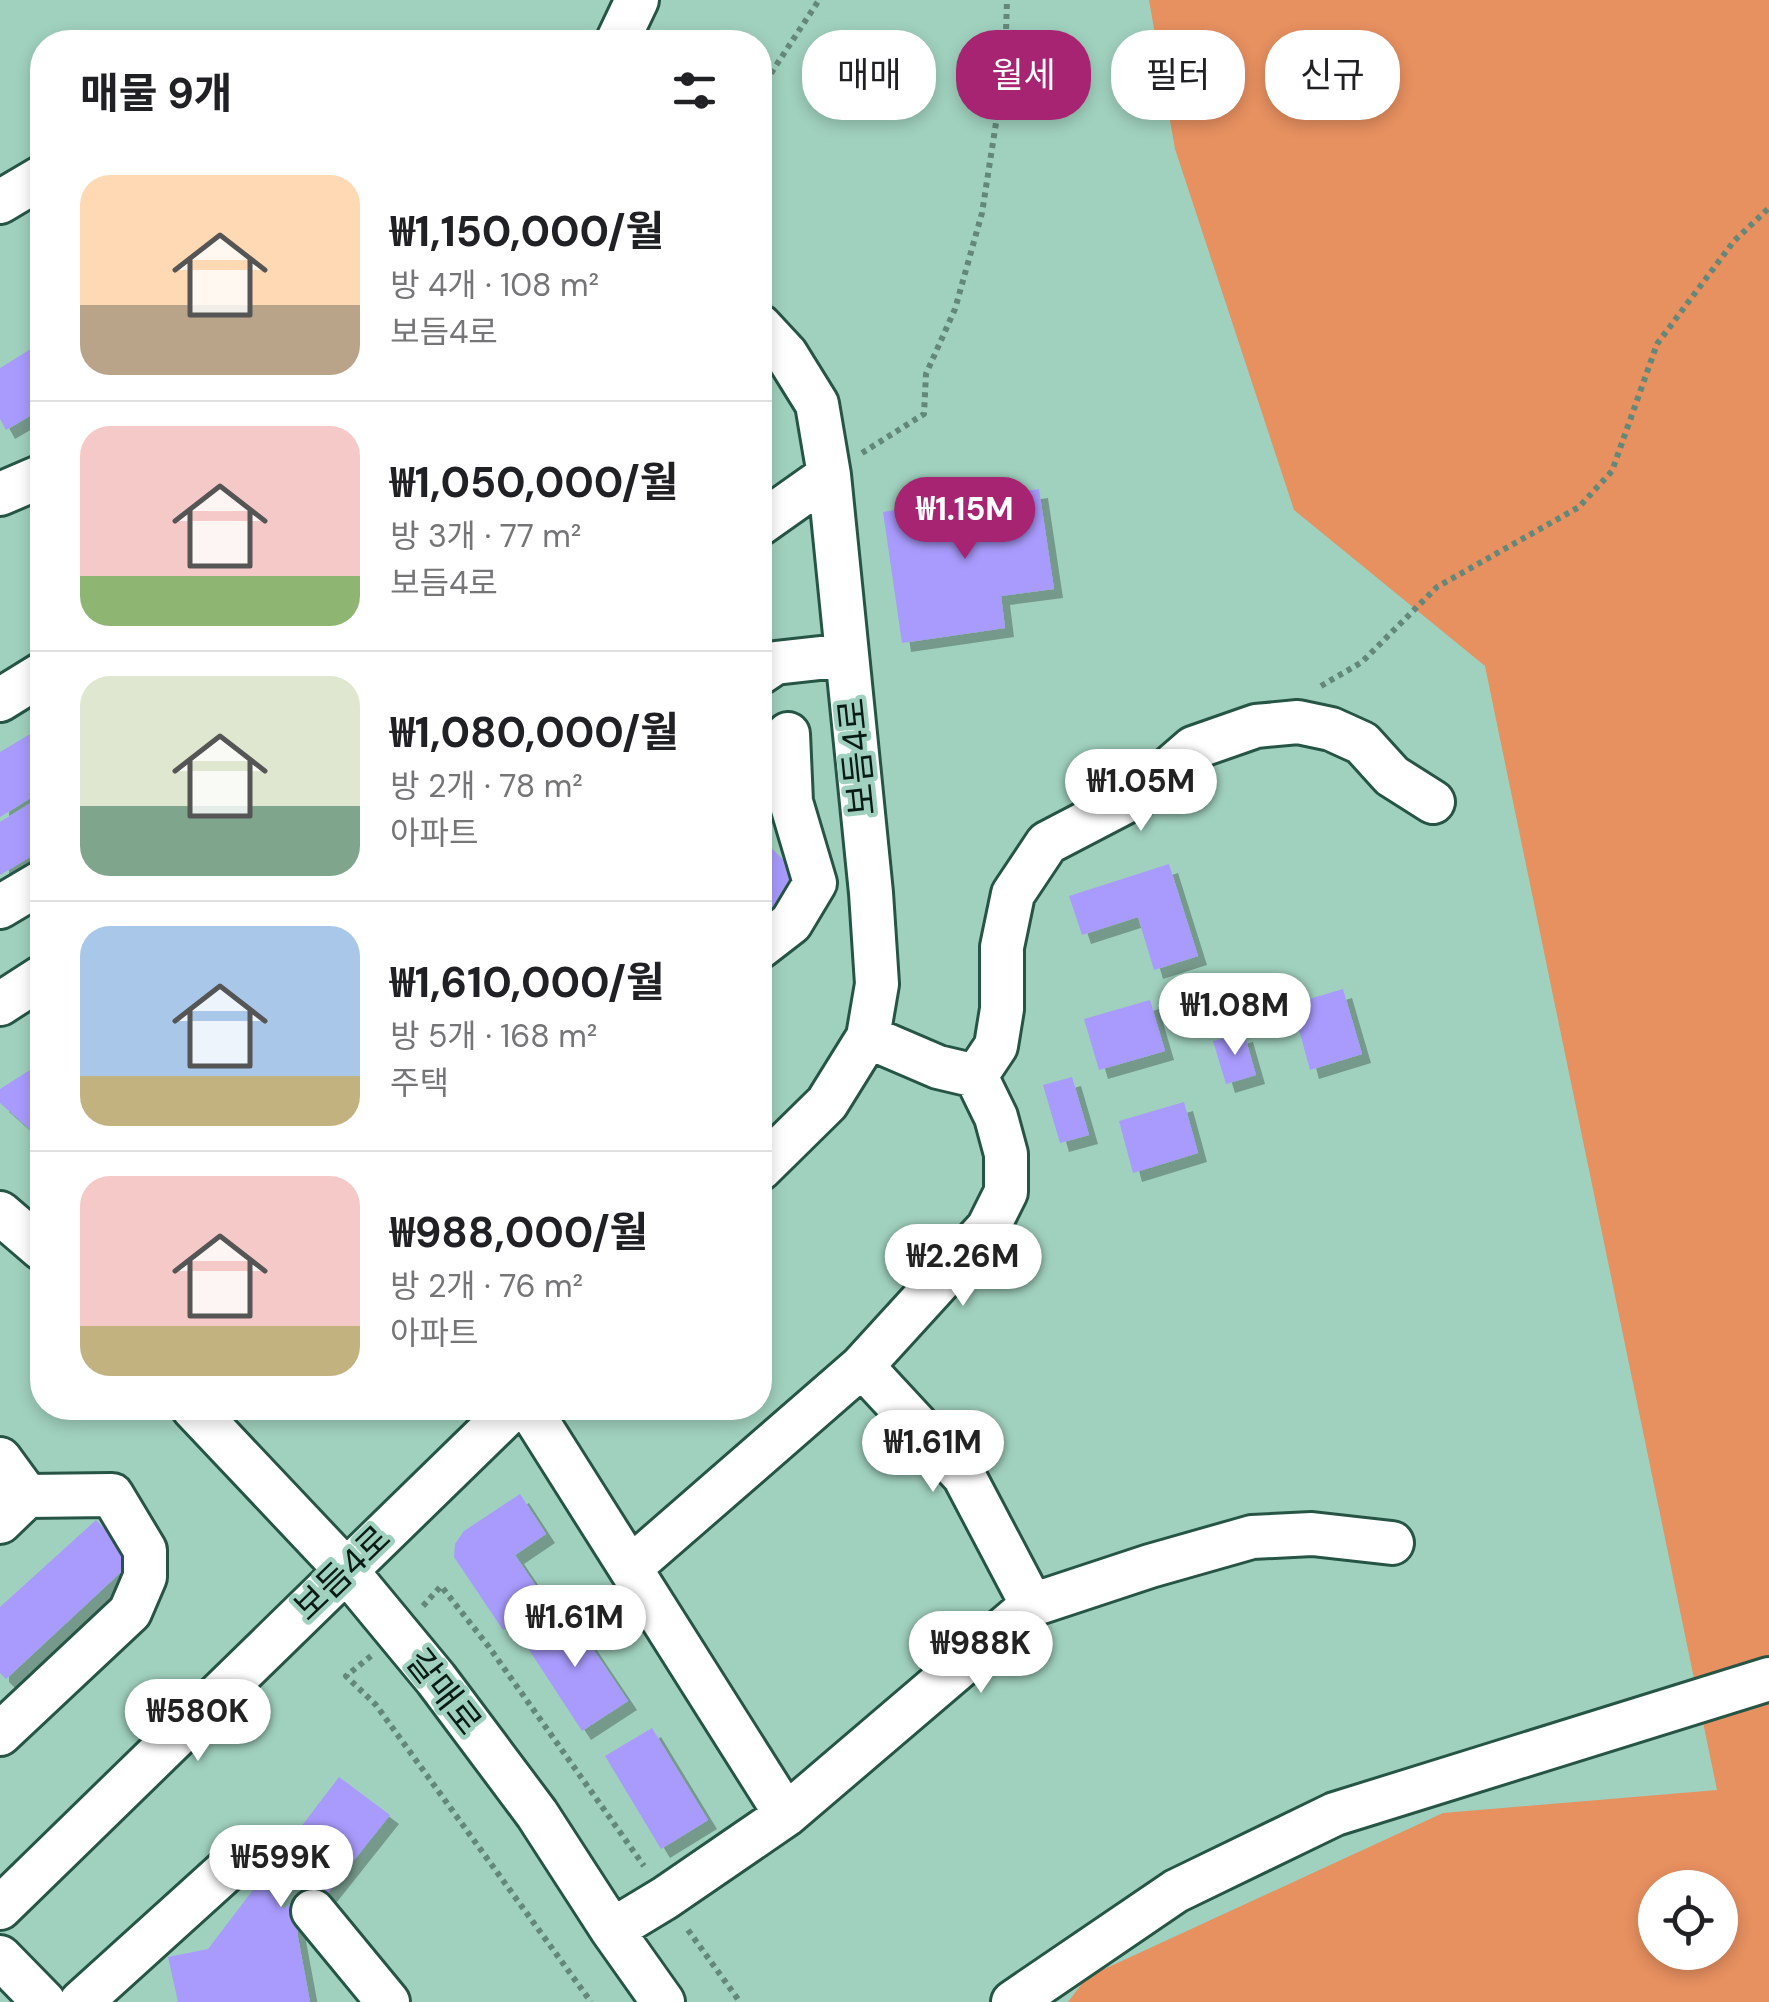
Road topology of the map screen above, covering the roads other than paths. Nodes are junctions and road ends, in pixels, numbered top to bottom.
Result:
1 (637, 0) edge
2 (623, 30) edge
3 (30, 184) edge
4 (0, 202) edge
5 (772, 339) edge
6 (829, 475) junction
7 (30, 481) edge
8 (1, 492) edge
9 (772, 515) edge
10 (847, 655) junction
11 (772, 665) edge
12 (30, 681) edge
13 (0, 700) edge
14 (788, 734) dead end
15 (1433, 802) dead end
16 (30, 889) edge
17 (0, 907) edge
18 (772, 938) edge
19 (30, 984) edge
20 (0, 1004) edge
21 (868, 1037) junction
22 (976, 1076) junction
23 (772, 1158) edge
24 (0, 1213) edge
25 (30, 1239) edge
26 (862, 1366) junction
27 (204, 1420) edge
28 (500, 1420) edge
29 (536, 1420) edge
30 (0, 1459) edge
31 (14, 1509) edge
32 (1392, 1544) dead end
33 (630, 1568) junction
34 (345, 1569) junction
35 (1032, 1605) junction
36 (1769, 1679) edge
37 (0, 1734) edge
38 (786, 1814) junction
39 (273, 1864) dead end
40 (0, 1908) edge
41 (313, 1912) tunnel mouth
42 (612, 1930) junction
43 (0, 1957) edge
44 (44, 2002) edge
45 (81, 2002) edge
46 (388, 2002) edge
47 (663, 2002) edge
48 (1013, 2002) edge

1 - 2 street
3 - 4 street
5 - 6 street, 보듬4로
6 - 9 street
6 - 10 street, 보듬4로
7 - 8 street
10 - 11 street
10 - 21 street, 보듬4로
12 - 13 street
14 - 18 street
15 - 22 street
16 - 17 street
19 - 20 street
21 - 22 street
21 - 23 street, 보듬4로
22 - 26 street
24 - 25 street
26 - 33 street
26 - 35 street
27 - 34 street, 갈매로
28 - 34 street, 보듬4로
29 - 33 street
30 - 31 street
31 - 37 street
32 - 35 street
33 - 38 street
34 - 40 street, 보듬4로
34 - 42 street, 갈매로
35 - 38 street
36 - 48 street
38 - 42 street
39 - 45 street
41 - 46 street
42 - 47 street, 갈매로
43 - 44 street

